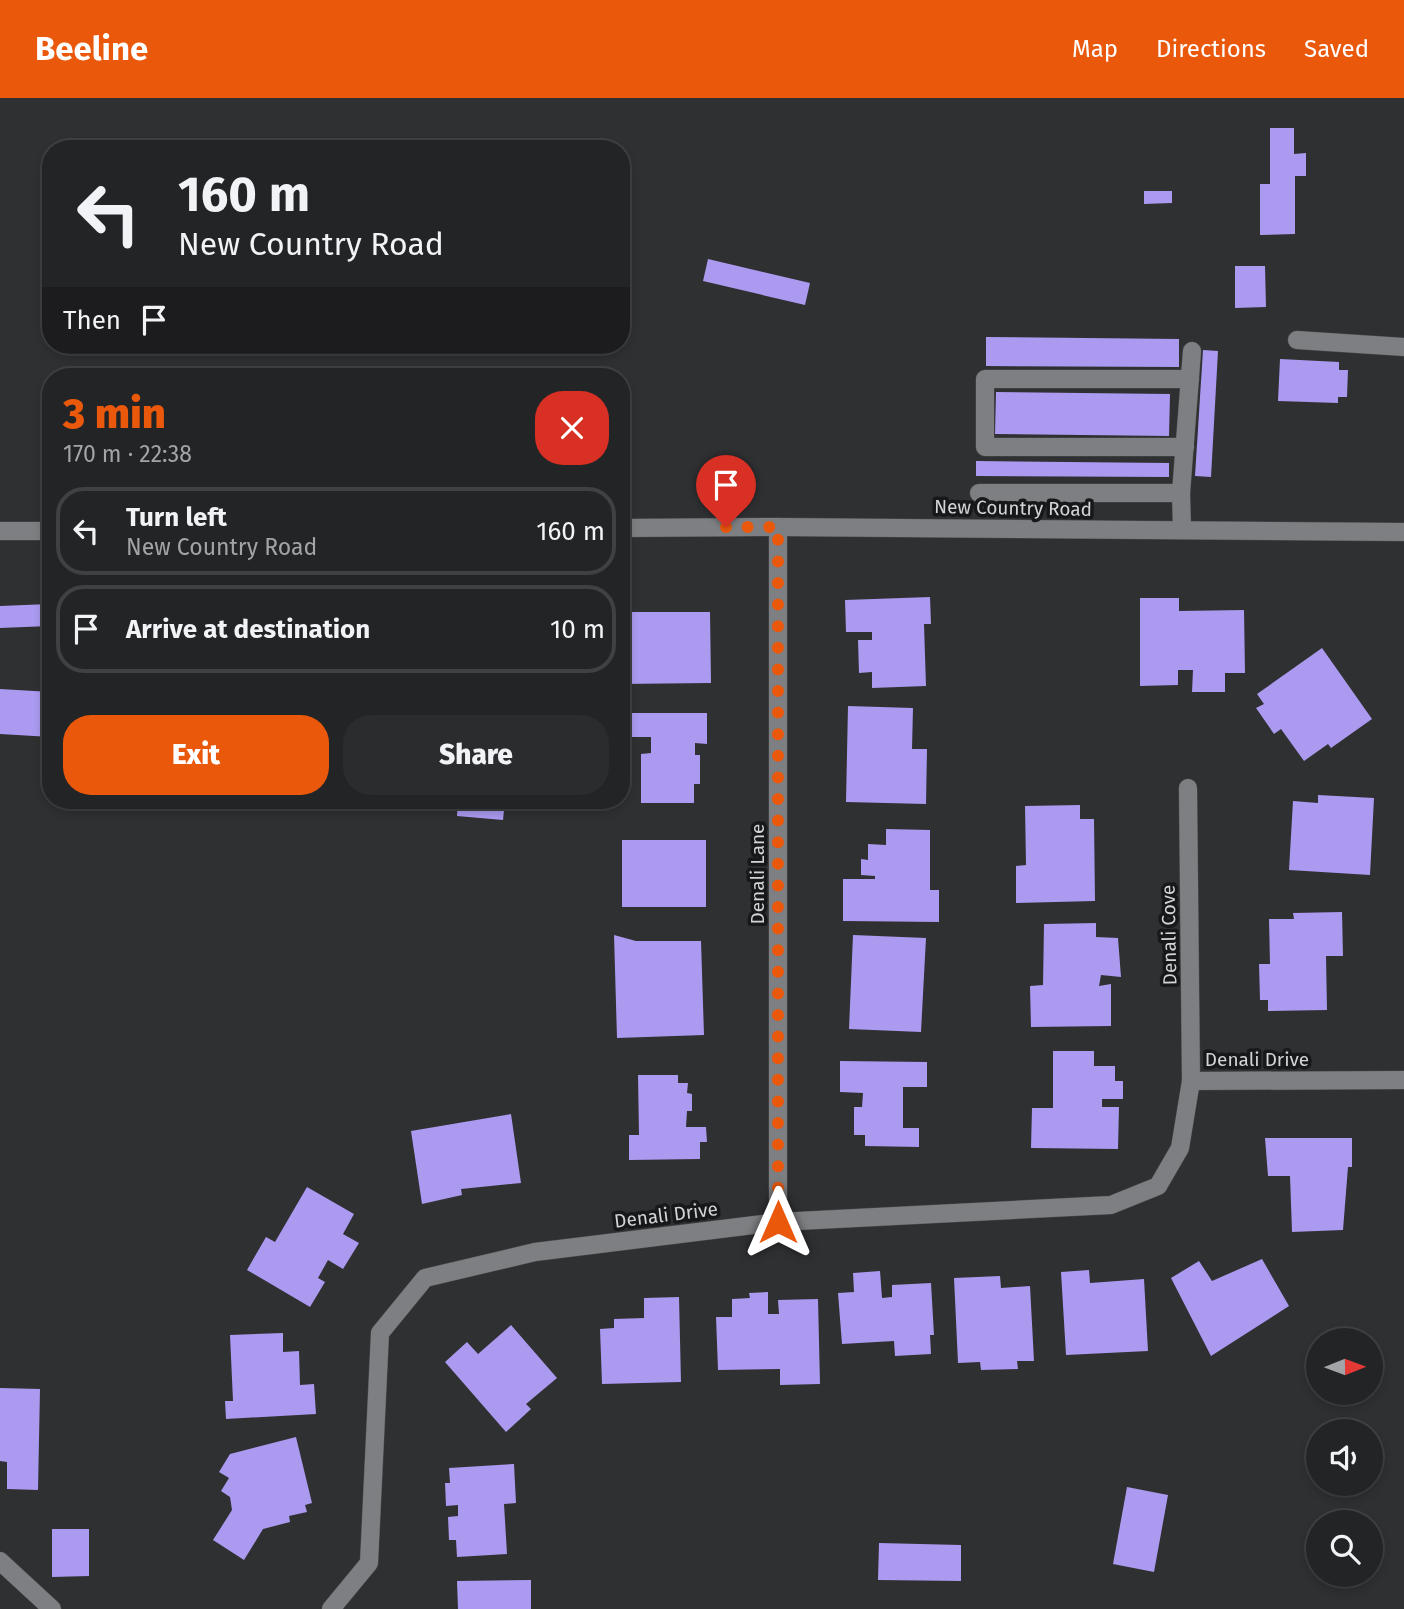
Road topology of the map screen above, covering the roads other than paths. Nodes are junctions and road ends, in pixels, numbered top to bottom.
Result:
1 (1297, 340) dead end
2 (1404, 347) edge
3 (1192, 351) dead end
4 (1190, 379) junction
5 (1185, 447) junction
6 (979, 493) dead end
7 (1181, 493) junction
8 (778, 527) junction
9 (630, 528) edge
10 (1182, 530) junction
11 (0, 531) edge
12 (42, 531) edge
13 (1404, 532) edge
14 (1188, 789) dead end
15 (1191, 1080) junction
16 (1404, 1080) edge
17 (778, 1222) junction
18 (0, 1561) edge
19 (52, 1609) edge
20 (331, 1609) edge

1 - 2 street
3 - 4 street
4 - 5 street
4 - 5 street
5 - 7 street
6 - 7 street
7 - 10 street
8 - 9 street, New Country Road
8 - 10 street, New Country Road
8 - 17 street, Denali Lane
10 - 13 street, New Country Road
11 - 12 street
14 - 15 street, Denali Cove
15 - 16 street, Denali Drive
15 - 17 street, Denali Drive
17 - 20 street, Denali Drive
18 - 19 street

